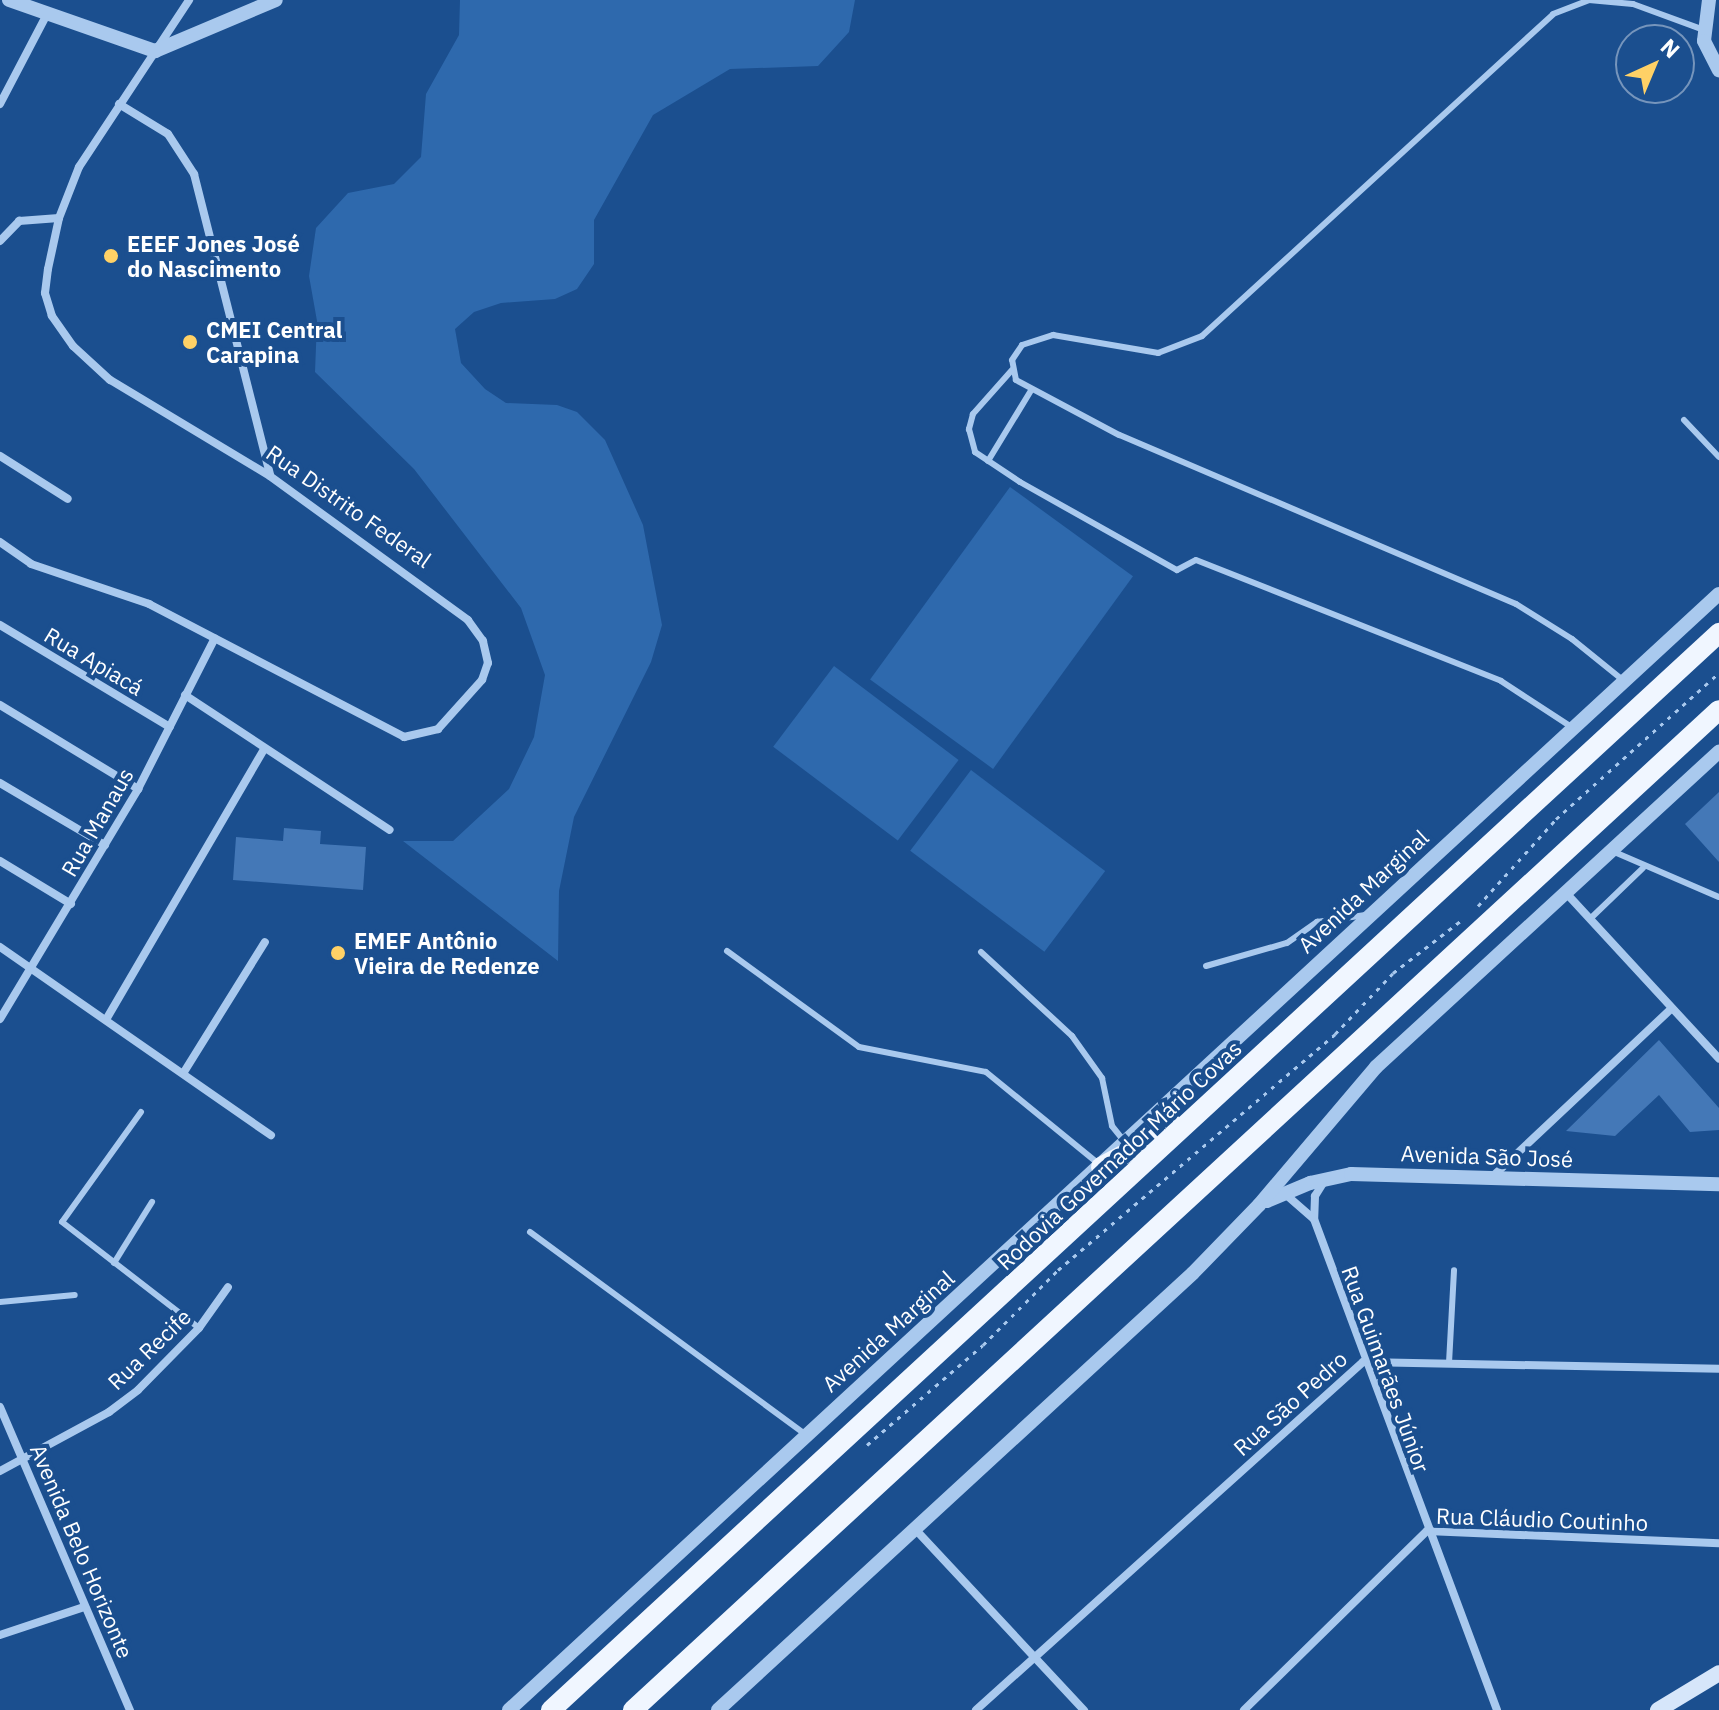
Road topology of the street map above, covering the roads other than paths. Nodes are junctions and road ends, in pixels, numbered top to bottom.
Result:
1 (9, 0) edge
2 (189, 0) edge
3 (276, 0) edge
4 (1709, 0) edge
5 (47, 14) junction
6 (1704, 30) junction
7 (155, 51) junction
8 (1719, 70) edge
9 (0, 104) edge
10 (119, 104) junction
11 (59, 218) junction
12 (0, 241) edge
13 (1012, 370) junction
14 (1032, 389) junction
15 (1684, 420) dead end
16 (0, 456) edge
17 (1719, 457) edge
18 (988, 461) junction
19 (270, 476) junction
20 (68, 499) dead end
21 (0, 542) edge
22 (1719, 594) edge
23 (0, 625) edge
24 (1719, 633) edge
25 (215, 638) junction
26 (1624, 681) junction
27 (185, 695) junction
28 (0, 705) edge
29 (1719, 710) edge
30 (170, 727) junction
31 (1573, 728) junction
32 (264, 749) junction
33 (1719, 752) edge
34 (0, 783) edge
35 (138, 789) junction
36 (390, 830) dead end
37 (105, 845) junction
38 (1612, 851) junction
39 (0, 861) edge
40 (1643, 868) junction
41 (1567, 894) junction
42 (1719, 897) edge
43 (71, 904) junction
44 (1369, 915) junction
45 (1591, 918) junction
46 (265, 942) dead end
47 (0, 947) edge
48 (727, 951) dead end
49 (981, 952) dead end
50 (1206, 966) dead end
51 (34, 968) junction
52 (1671, 1009) junction
53 (107, 1018) junction
54 (0, 1019) edge
55 (1719, 1059) edge
56 (184, 1072) junction
57 (1204, 1110) junction
58 (141, 1112) dead end
59 (271, 1135) dead end
60 (1126, 1144) junction
61 (1101, 1167) junction
62 (1490, 1178) junction
63 (1325, 1180) junction
64 (1719, 1184) edge
65 (1282, 1192) junction
66 (152, 1202) dead end
67 (1259, 1205) junction
68 (1314, 1219) junction
69 (530, 1232) dead end
70 (114, 1263) junction
71 (1454, 1270) dead end
72 (228, 1287) dead end
73 (75, 1295) dead end
74 (0, 1302) edge
75 (199, 1328) junction
76 (1363, 1362) junction
77 (1449, 1363) junction
78 (1719, 1369) edge
79 (0, 1407) edge
80 (806, 1435) junction
81 (23, 1459) junction
82 (0, 1471) edge
83 (915, 1529) junction
84 (1427, 1531) junction
85 (1719, 1543) edge
86 (84, 1607) junction
87 (0, 1635) edge
88 (1034, 1656) junction
89 (1719, 1673) edge
90 (130, 1710) edge
91 (509, 1710) edge
92 (551, 1710) edge
93 (633, 1710) edge
94 (718, 1710) edge
95 (976, 1710) edge
96 (1084, 1710) edge
97 (1244, 1710) edge
98 (1497, 1710) edge
99 (1658, 1710) edge

1 - 5 street
2 - 7 street, Rua Distrito Federal
3 - 7 street
4 - 6 street
5 - 7 street
5 - 9 street
6 - 8 street
6 - 13 lane
7 - 10 street, Rua Distrito Federal
10 - 11 street, Rua Distrito Federal
10 - 19 street
11 - 12 street
11 - 19 street, Rua Distrito Federal
13 - 14 lane
13 - 18 lane
14 - 18 lane
14 - 26 lane
15 - 17 lane
16 - 20 street
18 - 31 lane
19 - 25 street, Rua Distrito Federal
21 - 25 street, Rua Distrito Federal
22 - 26 street, Avenida Marginal
23 - 30 street, Rua Apiacá
24 - 57 main road, Rodovia Governador Mário Covas
25 - 27 street, Rua Manaus
26 - 31 street, Avenida Marginal
27 - 30 street, Rua Manaus
27 - 32 street
28 - 35 street
29 - 93 main road
30 - 35 street, Rua Manaus
31 - 44 street, Avenida Marginal
32 - 36 street
32 - 53 street
33 - 38 street
34 - 37 street
35 - 37 street, Rua Manaus
37 - 43 street, Rua Manaus
38 - 40 lane
38 - 41 street
39 - 43 street
40 - 42 lane
40 - 45 lane
41 - 45 street
41 - 67 street
43 - 51 street, Rua Manaus
44 - 50 lane
44 - 60 street, Avenida Marginal
45 - 52 street
46 - 56 street
47 - 51 street
48 - 61 lane
49 - 60 lane
51 - 53 street
51 - 54 street, Rua Manaus
52 - 55 street
52 - 62 street
53 - 56 street
56 - 59 street
57 - 61 main road
57 - 92 main road, Rodovia Governador Mário Covas
58 - 70 lane
60 - 61 street, Avenida Marginal
61 - 80 street, Avenida Marginal
62 - 63 street, Avenida São José
62 - 64 street, Avenida São José
63 - 65 street, Avenida São José
63 - 68 street
65 - 67 street, Avenida São José
65 - 68 street
66 - 70 lane
67 - 83 street
68 - 76 street, Rua Guimarães Júnior
69 - 80 lane
70 - 75 lane
71 - 77 lane
72 - 75 street, Rua Recife
73 - 74 lane
75 - 81 street, Rua Recife
76 - 77 street, Rua São Pedro
76 - 84 street, Rua Guimarães Júnior
76 - 88 street, Rua São Pedro
77 - 78 street, Rua São Pedro
79 - 81 street, Avenida Belo Horizonte
80 - 91 street, Avenida Marginal
81 - 82 street, Rua Recife
81 - 86 street, Avenida Belo Horizonte
83 - 88 street
83 - 94 street
84 - 85 street, Rua Cláudio Coutinho
84 - 97 street, Rua Cláudio Coutinho
84 - 98 street, Rua Guimarães Júnior
86 - 87 street
86 - 90 street, Avenida Belo Horizonte
88 - 95 street, Rua São Pedro
88 - 96 street
89 - 99 main road

